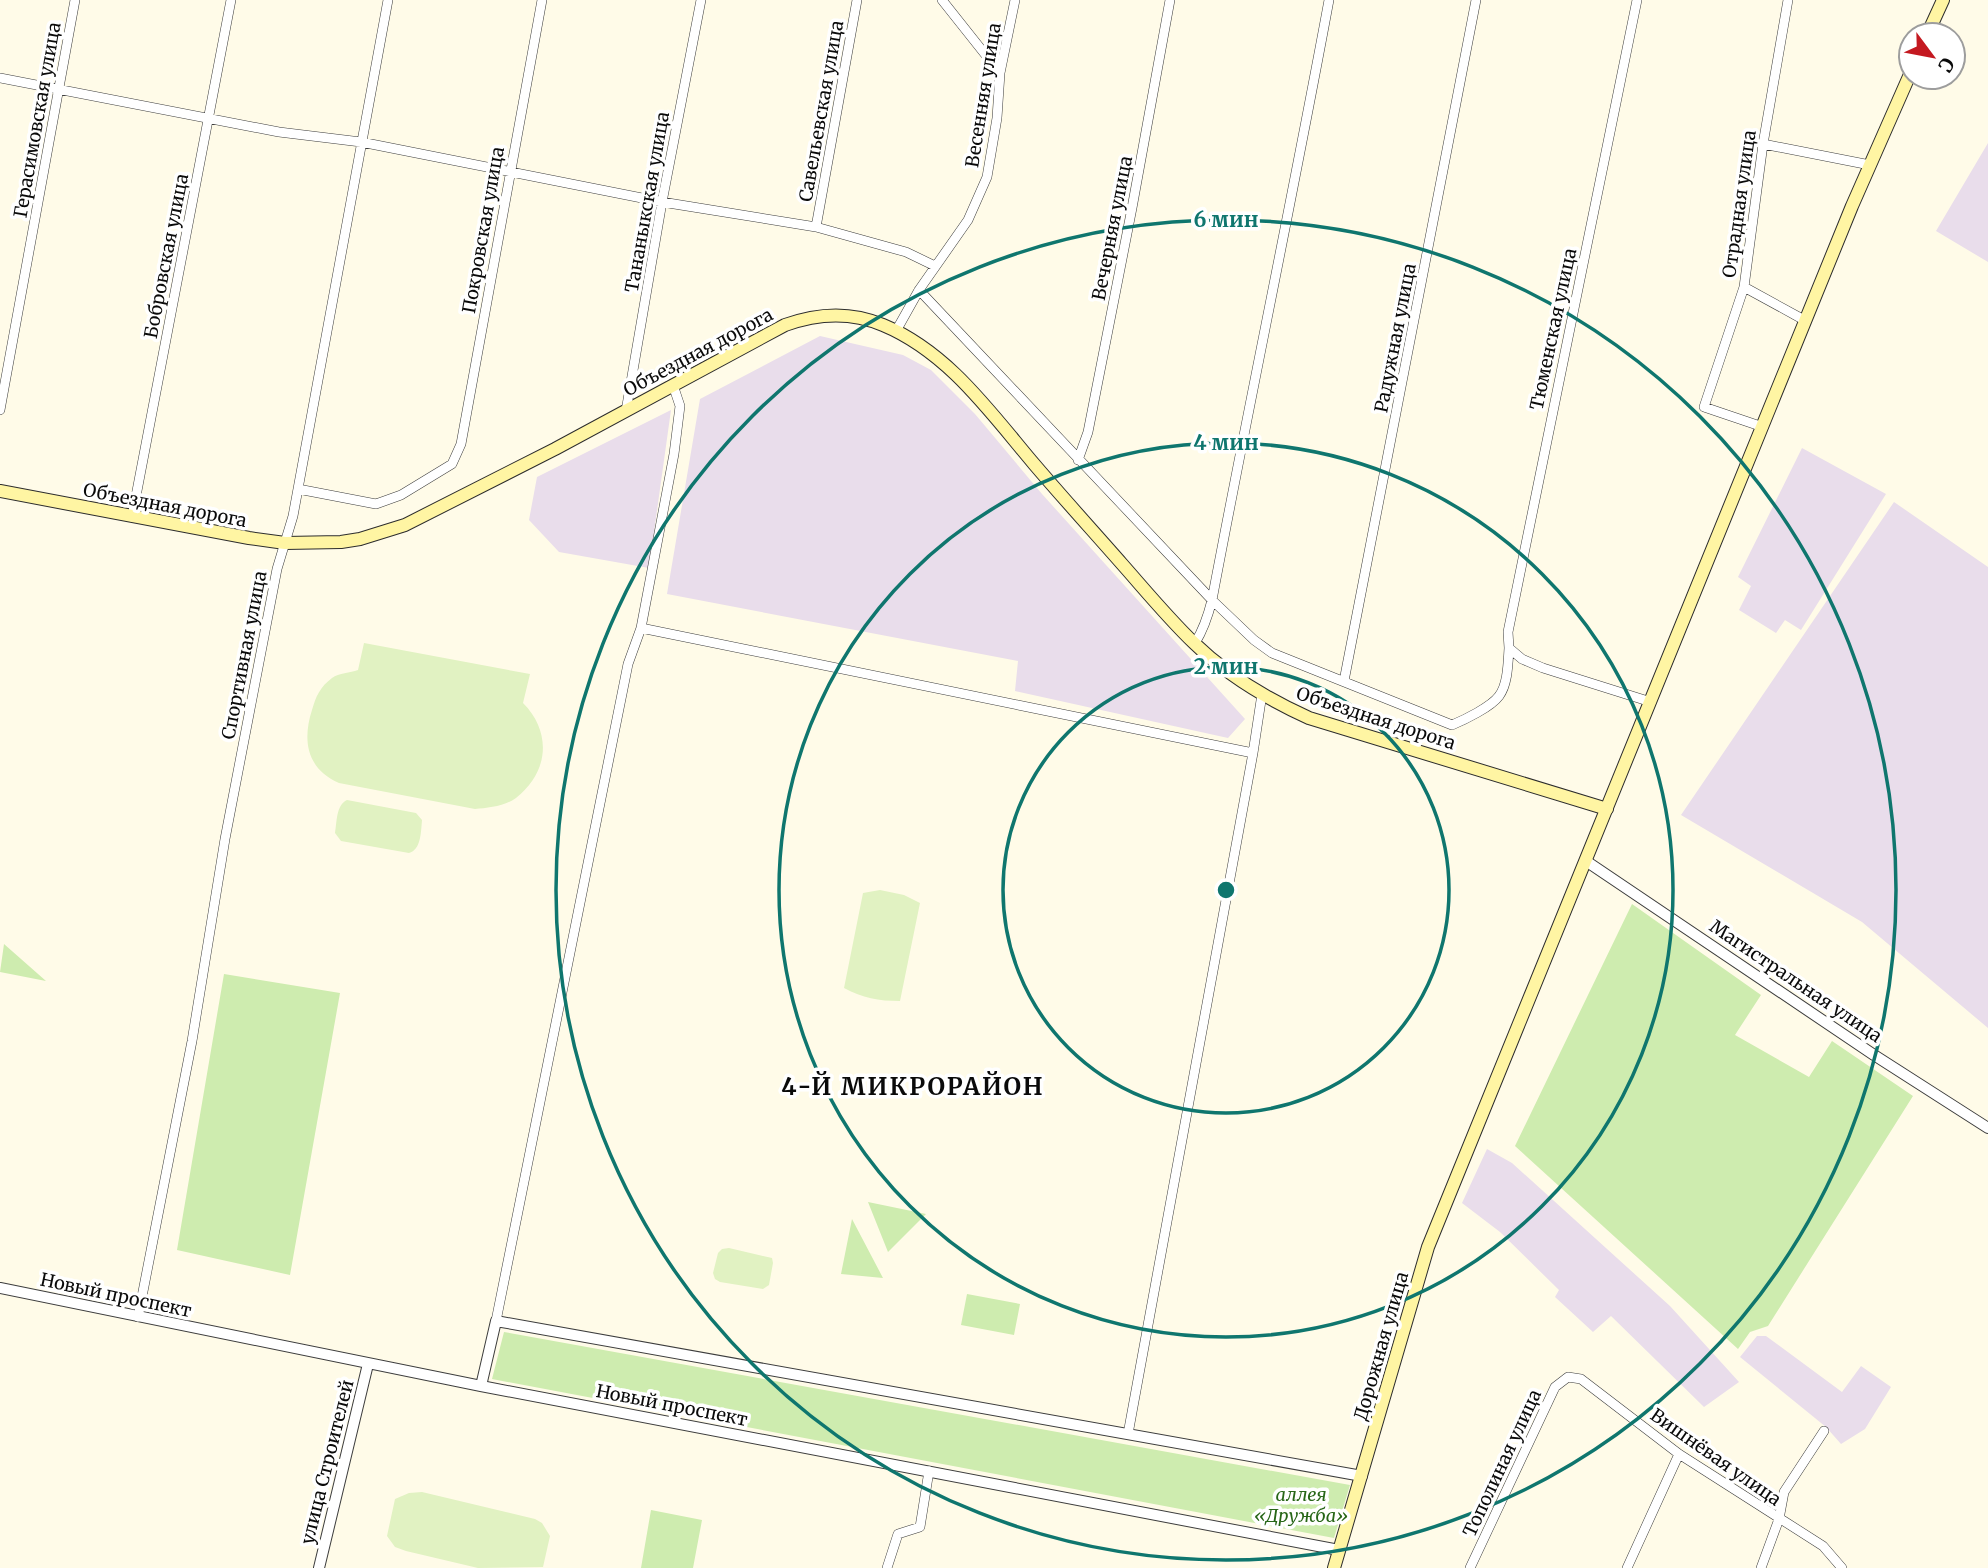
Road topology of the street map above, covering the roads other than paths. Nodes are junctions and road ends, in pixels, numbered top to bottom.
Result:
1 (75, 0) edge
2 (231, 0) edge
3 (388, 0) edge
4 (542, 0) edge
5 (701, 0) edge
6 (857, 0) edge
7 (942, 0) edge
8 (1015, 0) edge
9 (1170, 0) edge
10 (1329, 0) edge
11 (1476, 0) edge
12 (1637, 0) edge
13 (1788, 0) edge
14 (1943, 0) edge
15 (1933, 21) edge
16 (1000, 73) junction
17 (0, 78) edge
18 (58, 89) junction
19 (1903, 91) edge
20 (208, 117) junction
21 (361, 142) junction
22 (1763, 144) junction
23 (1870, 165) junction
24 (509, 171) junction
25 (662, 202) junction
26 (816, 227) junction
27 (935, 266) junction
28 (1744, 287) junction
29 (919, 290) junction
30 (1806, 321) junction
31 (896, 331) junction
32 (673, 385) junction
33 (0, 410) edge
34 (626, 411) junction
35 (1763, 427) junction
36 (1078, 460) junction
37 (298, 489) junction
38 (0, 491) edge
39 (132, 517) junction
40 (285, 543) junction
41 (1212, 600) junction
42 (641, 628) junction
43 (1195, 643) junction
44 (1510, 648) junction
45 (1344, 681) junction
46 (1262, 694) junction
47 (1651, 702) junction
48 (1252, 753) junction
49 (1607, 809) junction
50 (1586, 861) junction
51 (1988, 1128) edge
52 (0, 1288) edge
53 (138, 1317) junction
54 (496, 1321) junction
55 (369, 1364) junction
56 (1568, 1377) joint
57 (481, 1386) junction
58 (1824, 1431) dead end
59 (1128, 1434) junction
60 (1679, 1454) junction
61 (929, 1471) junction
62 (1362, 1476) junction
63 (1779, 1519) junction
64 (1339, 1550) junction
65 (319, 1568) edge
66 (887, 1568) edge
67 (1334, 1568) edge
68 (1470, 1568) edge
69 (1627, 1568) edge
70 (1761, 1568) edge
71 (1843, 1568) edge

1 - 18 street, Герасимовская улица
2 - 20 street, Бобровская улица
3 - 21 street, Спортивная улица
4 - 24 street, Покровская улица
5 - 25 street, Тананыкская улица
6 - 26 street, Савельевская улица
7 - 16 street
8 - 16 street, Весенняя улица
9 - 36 street, Вечерняя улица
10 - 41 street
11 - 45 street, Радужная улица
12 - 44 street, Тюменская улица
13 - 22 street, Отрадная улица
14 - 15 main road
16 - 27 street, Весенняя улица
17 - 18 street
18 - 20 street
18 - 33 street, Герасимовская улица
19 - 23 main road, Дорожная улица
20 - 21 street
20 - 39 street, Бобровская улица
21 - 24 street
21 - 37 street, Спортивная улица
22 - 23 street
22 - 28 street, Отрадная улица
23 - 30 main road, Дорожная улица
24 - 25 street
24 - 37 street, Покровская улица
25 - 26 street
25 - 34 street, Тананыкская улица
26 - 27 street
27 - 29 street, Весенняя улица
28 - 30 street
28 - 35 street, Отрадная улица
29 - 31 street, Весенняя улица
29 - 36 street
30 - 35 main road, Дорожная улица
31 - 32 main road, Объездная дорога
31 - 43 main road, Объездная дорога
32 - 34 main road, Объездная дорога
32 - 42 street
34 - 40 main road, Объездная дорога
35 - 47 main road, Дорожная улица
36 - 41 street
37 - 40 street, Спортивная улица
38 - 39 main road, Объездная дорога
39 - 40 main road, Объездная дорога
40 - 53 street, Спортивная улица
41 - 43 street
41 - 45 street
42 - 48 street
42 - 54 street
43 - 46 main road, Объездная дорога
44 - 45 street, Тюменская улица
44 - 47 street
46 - 48 street
46 - 49 main road, Объездная дорога
47 - 49 main road, Дорожная улица
48 - 59 street
49 - 50 main road, Дорожная улица
50 - 51 street, Магистральная улица
50 - 62 main road, Дорожная улица
52 - 53 street, Новый проспект
53 - 55 street, Новый проспект
54 - 57 street
54 - 59 street
55 - 57 street, Новый проспект
55 - 65 street, улица Строителей
56 - 60 street, Вишнёвая улица
56 - 68 street, Тополиная улица
57 - 61 street, Новый проспект
58 - 63 street
59 - 62 street
60 - 63 street, Вишнёвая улица
60 - 69 street
61 - 64 street, Новый проспект
61 - 66 street
62 - 64 main road, Дорожная улица
63 - 70 street
63 - 71 street, Вишнёвая улица
64 - 67 main road, Дорожная улица

